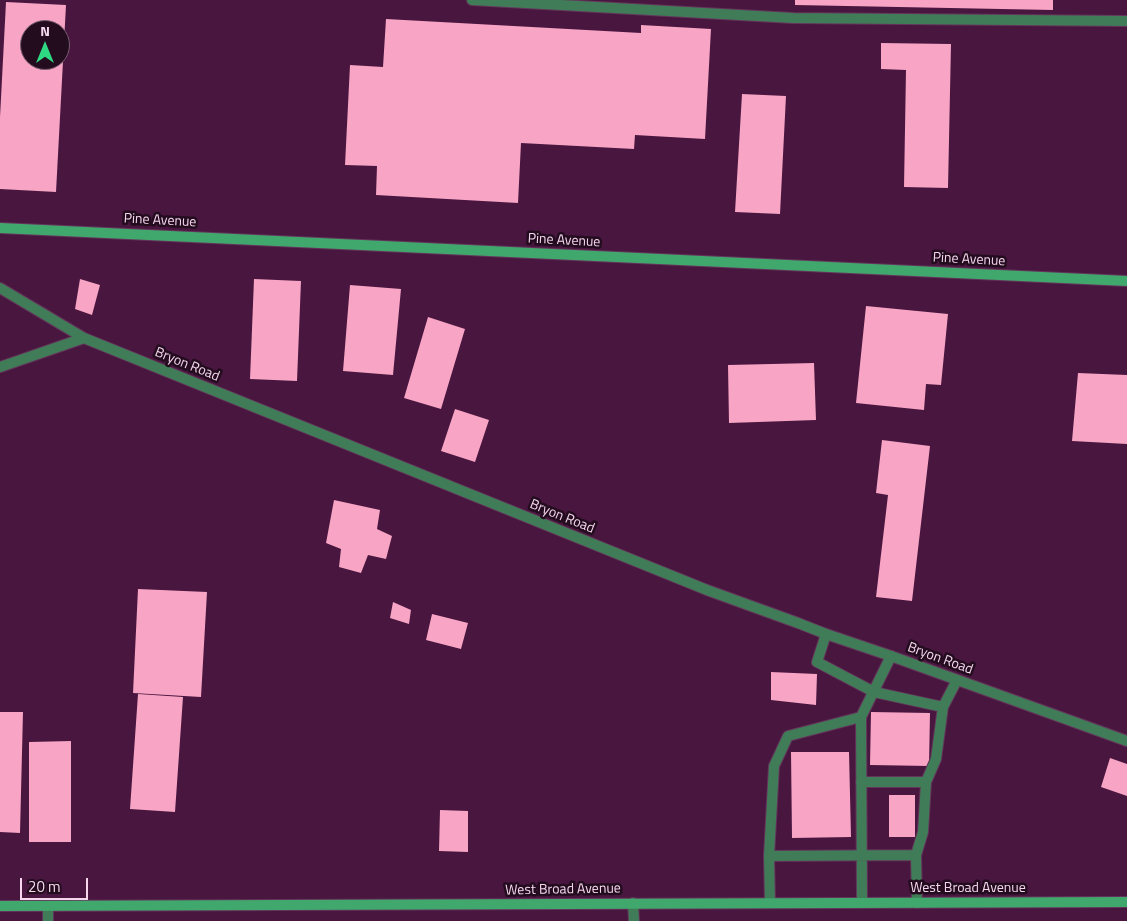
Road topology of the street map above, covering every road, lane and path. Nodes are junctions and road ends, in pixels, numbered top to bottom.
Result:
1 (472, 0) edge
2 (1127, 20) edge
3 (0, 228) edge
4 (1127, 281) edge
5 (0, 288) edge
6 (84, 338) junction
7 (0, 367) edge
8 (826, 634) junction
9 (891, 656) junction
10 (957, 680) junction
11 (874, 692) junction
12 (943, 707) junction
13 (860, 717) junction
14 (1127, 741) edge
15 (861, 782) junction
16 (926, 782) junction
17 (862, 855) junction
18 (916, 855) junction
19 (769, 856) junction
20 (1127, 902) edge
21 (633, 903) junction
22 (770, 903) junction
23 (862, 903) junction
24 (916, 903) junction
25 (0, 906) edge
26 (48, 906) junction
27 (48, 921) edge
28 (634, 921) edge

1 - 2 street
3 - 4 main road, Pine Avenue
5 - 6 street, Bryon Road
6 - 7 street
6 - 8 street, Bryon Road
8 - 9 street, Bryon Road
8 - 11 street
9 - 10 street, Bryon Road
9 - 11 street
10 - 12 street
10 - 14 street, Bryon Road
11 - 12 street
11 - 13 street
12 - 16 street
13 - 15 street
13 - 19 street
15 - 16 street
15 - 17 street
16 - 18 street
17 - 18 street
17 - 19 street
17 - 23 street
18 - 24 street
19 - 22 street
20 - 24 main road, West Broad Avenue
21 - 22 main road, West Broad Avenue
21 - 26 main road, West Broad Avenue
21 - 28 street
22 - 23 main road, West Broad Avenue
23 - 24 main road, West Broad Avenue
25 - 26 main road, West Broad Avenue
26 - 27 street

